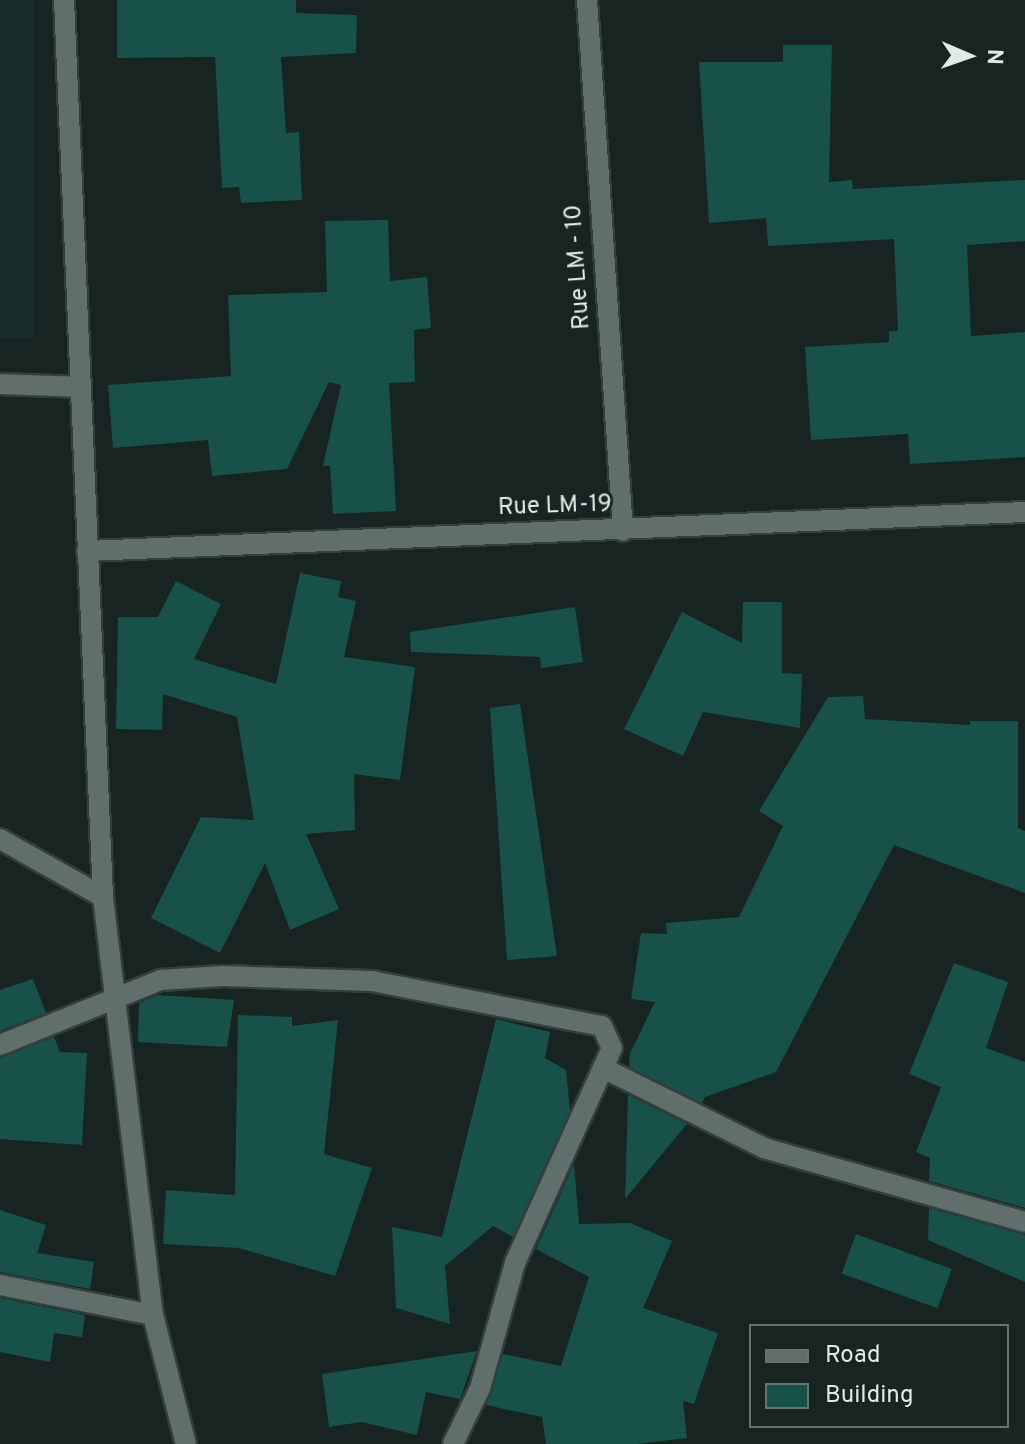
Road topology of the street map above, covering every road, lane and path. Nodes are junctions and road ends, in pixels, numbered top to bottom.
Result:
1 (64, 0) edge
2 (587, 0) edge
3 (0, 384) edge
4 (81, 387) junction
5 (1025, 512) edge
6 (623, 531) junction
7 (87, 551) junction
8 (0, 839) edge
9 (103, 897) junction
10 (113, 1000) junction
11 (0, 1045) edge
12 (603, 1068) junction
13 (1025, 1222) edge
14 (0, 1285) edge
15 (153, 1315) junction
16 (186, 1444) edge
17 (453, 1444) edge

1 - 4 street
2 - 6 street, Rue LM - 10
3 - 4 street
4 - 7 street
5 - 6 street, Rue LM-19
6 - 7 street, Rue LM-19
7 - 9 street
8 - 9 street
9 - 10 street
10 - 11 street
10 - 12 street
10 - 15 street
12 - 13 street
12 - 17 street
14 - 15 street
15 - 16 street

